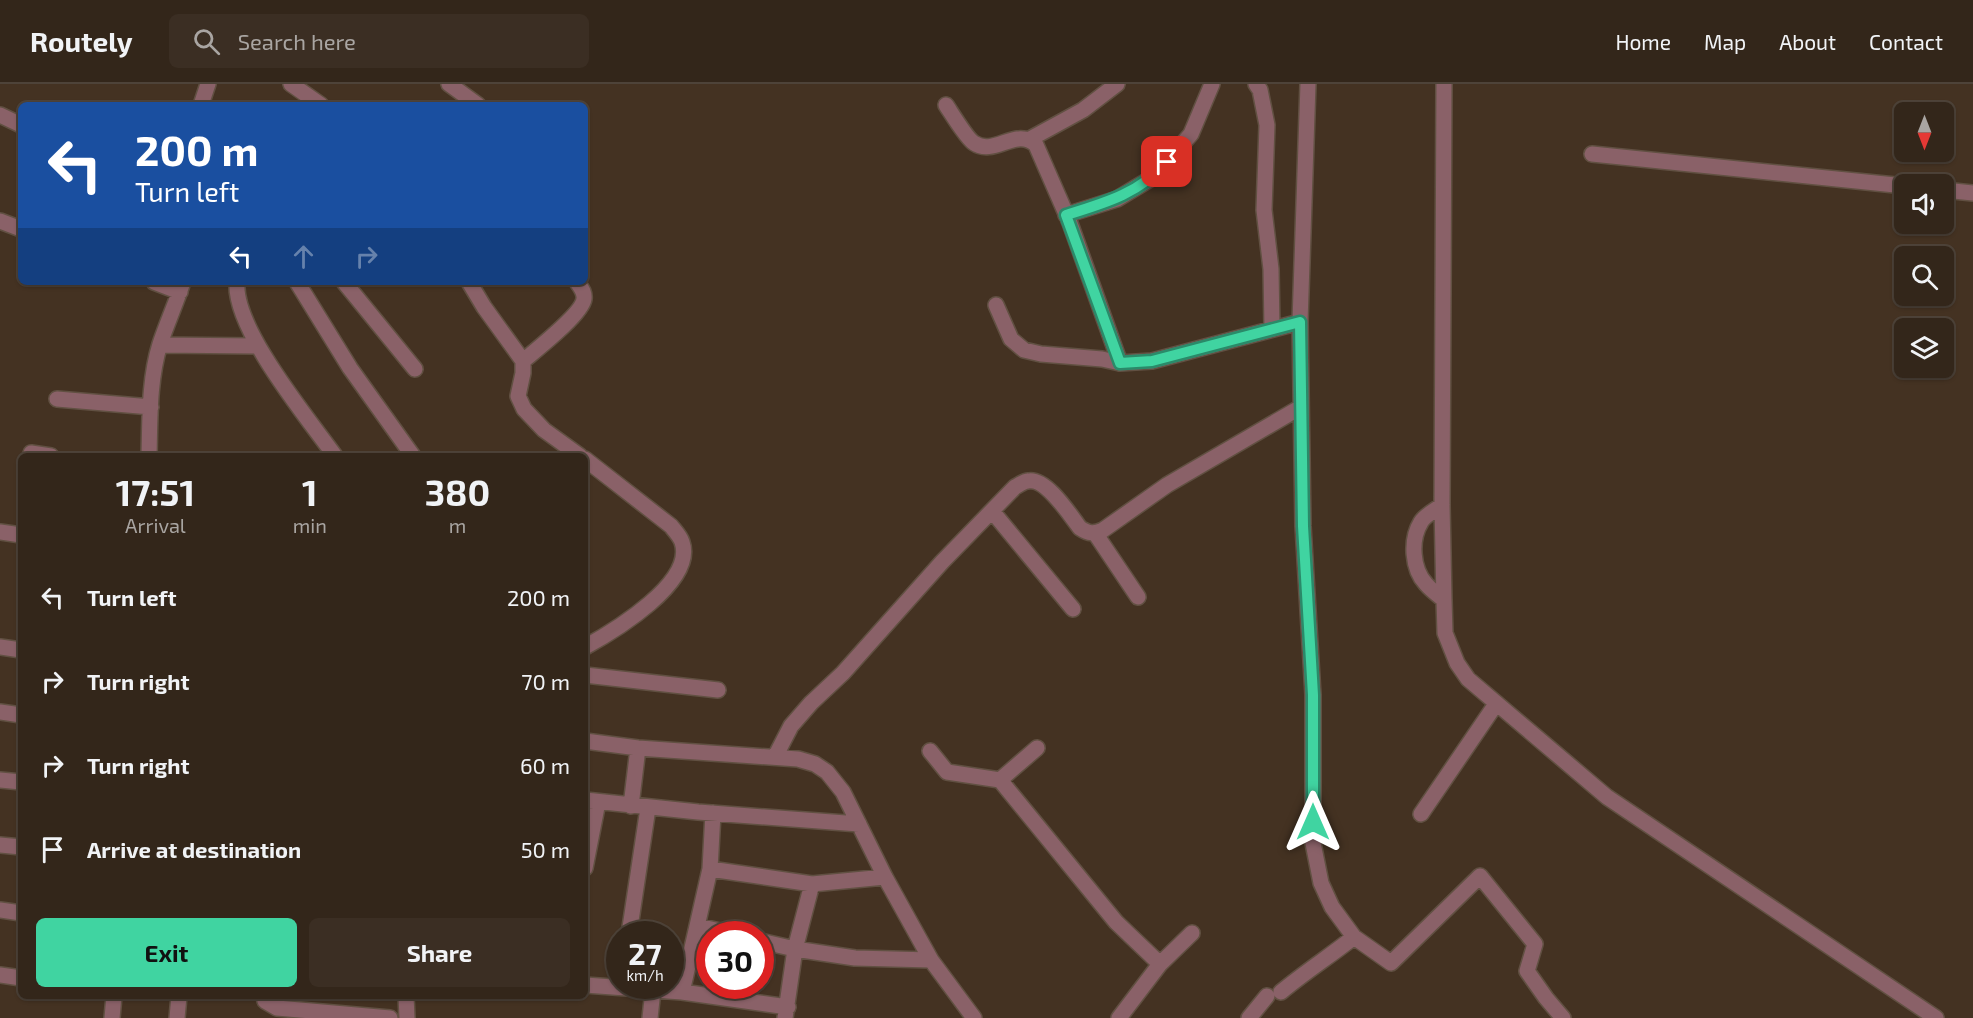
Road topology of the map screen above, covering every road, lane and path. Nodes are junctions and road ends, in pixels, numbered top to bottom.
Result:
1 (208, 84) edge
2 (291, 84) edge
3 (449, 84) edge
4 (1117, 84) edge
5 (1212, 84) edge
6 (1256, 84) edge
7 (1308, 84) edge
8 (1444, 84) edge
9 (202, 102) edge
10 (317, 102) edge
11 (474, 102) edge
12 (946, 105) dead end
13 (0, 115) edge
14 (18, 124) edge
15 (1030, 139) junction
16 (1592, 154) dead end
17 (1894, 185) edge
18 (1954, 191) edge
19 (1973, 193) edge
20 (1066, 215) junction
21 (0, 221) edge
22 (18, 228) edge
23 (237, 285) edge
24 (299, 285) edge
25 (347, 285) edge
26 (471, 285) edge
27 (579, 285) edge
28 (182, 287) edge
29 (996, 305) dead end
30 (1300, 322) junction
31 (1272, 329) junction
32 (160, 345) junction
33 (258, 346) junction
34 (523, 361) junction
35 (1120, 363) junction
36 (415, 369) dead end
37 (57, 399) dead end
38 (151, 407) junction
39 (1301, 407) junction
40 (149, 453) edge
41 (333, 453) edge
42 (411, 453) edge
43 (576, 453) edge
44 (588, 461) edge
45 (1442, 505) junction
46 (992, 511) junction
47 (0, 532) edge
48 (1095, 533) junction
49 (18, 535) edge
50 (1138, 597) dead end
51 (1444, 600) junction
52 (1073, 609) dead end
53 (588, 645) edge
54 (0, 647) edge
55 (18, 650) edge
56 (588, 675) edge
57 (718, 690) dead end
58 (1496, 704) junction
59 (0, 712) edge
60 (18, 715) edge
61 (588, 741) edge
62 (638, 748) junction
63 (1037, 748) dead end
64 (930, 751) dead end
65 (775, 757) junction
66 (0, 780) edge
67 (1000, 780) junction
68 (18, 782) edge
69 (591, 801) edge
70 (631, 806) junction
71 (648, 808) junction
72 (713, 813) junction
73 (1421, 814) dead end
74 (859, 824) junction
75 (588, 838) edge
76 (0, 845) edge
77 (18, 847) edge
78 (710, 869) junction
79 (885, 878) junction
80 (812, 884) junction
81 (0, 910) edge
82 (18, 913) edge
83 (631, 921) edge
84 (699, 921) edge
85 (1192, 933) dead end
86 (696, 934) edge
87 (1354, 937) junction
88 (774, 944) edge
89 (795, 949) junction
90 (931, 960) junction
91 (1160, 964) junction
92 (0, 975) edge
93 (18, 978) edge
94 (684, 984) edge
95 (588, 985) edge
96 (606, 986) edge
97 (684, 992) edge
98 (114, 999) edge
99 (179, 999) edge
100 (265, 999) edge
101 (406, 999) edge
102 (651, 999) edge
103 (787, 1013) edge
104 (112, 1018) edge
105 (177, 1018) edge
106 (390, 1018) edge
107 (407, 1018) edge
108 (650, 1018) edge
109 (974, 1018) edge
110 (1119, 1018) edge
111 (1249, 1018) edge
112 (1563, 1018) edge
113 (1936, 1018) edge

1 - 9 street
2 - 10 street
3 - 11 street
4 - 15 street
5 - 20 street
6 - 31 street
7 - 30 street
8 - 45 street
12 - 15 street
13 - 14 street
15 - 20 street
16 - 17 street
18 - 19 street
20 - 35 street
21 - 22 street
23 - 33 street
24 - 42 street
25 - 36 street
26 - 34 street
27 - 34 street
28 - 32 street
29 - 35 street
30 - 31 street
30 - 39 street
31 - 35 street
32 - 33 street
32 - 38 street
33 - 41 street
34 - 43 street
37 - 38 street
38 - 40 street
39 - 48 street
39 - 87 street
44 - 53 street
45 - 51 street
45 - 51 street
46 - 48 street
46 - 52 street
46 - 65 street
47 - 49 street
48 - 50 street
51 - 58 street
54 - 55 street
56 - 57 street
58 - 73 street
58 - 113 street
59 - 60 street
61 - 62 street
62 - 65 street
62 - 70 street
63 - 67 street
64 - 67 street
65 - 74 street
66 - 68 street
67 - 91 street
69 - 70 street
69 - 75 street
70 - 71 street
71 - 72 street
71 - 83 street
72 - 74 street
72 - 78 street
74 - 79 street
76 - 77 street
78 - 80 street
78 - 84 street
79 - 80 street
79 - 90 street
80 - 89 street
81 - 82 street
85 - 91 street
86 - 94 street
87 - 111 street
87 - 112 street
88 - 89 street
89 - 90 street
89 - 103 street
90 - 109 street
91 - 110 street
92 - 93 street
95 - 96 street
97 - 103 street
98 - 104 street
99 - 105 street
100 - 106 street
101 - 107 street
102 - 108 street

